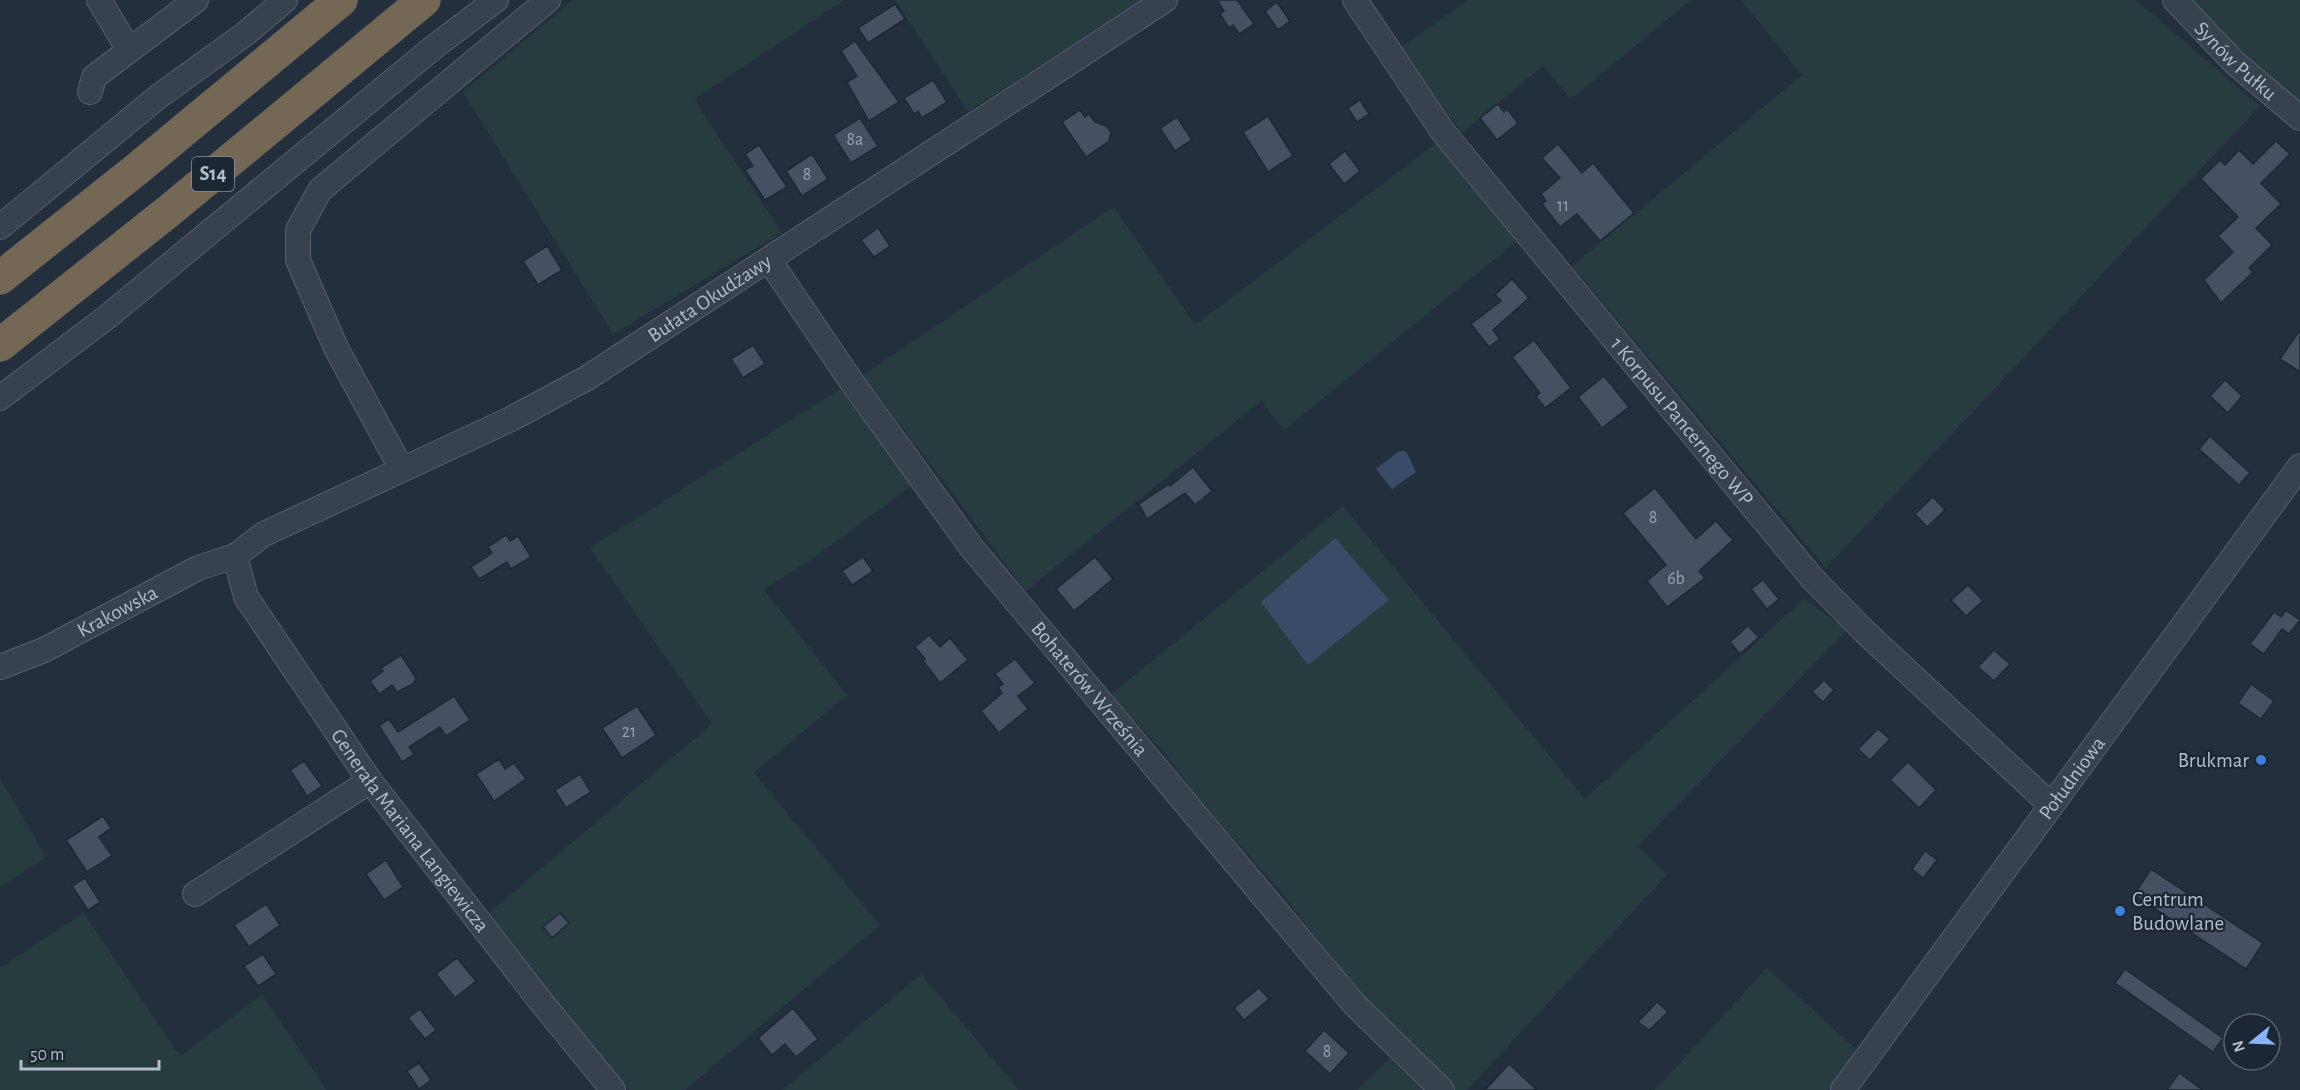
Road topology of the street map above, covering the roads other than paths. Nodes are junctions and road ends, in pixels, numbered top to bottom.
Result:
1 (99, 0) edge
2 (196, 0) edge
3 (285, 0) edge
4 (341, 0) edge
5 (424, 0) edge
6 (496, 0) edge
7 (548, 0) edge
8 (1165, 0) edge
9 (1355, 0) edge
10 (2175, 0) edge
11 (129, 50) junction
12 (90, 92) dead end
13 (2300, 118) edge
14 (0, 227) edge
15 (769, 260) junction
16 (0, 278) edge
17 (0, 345) edge
18 (0, 398) edge
19 (2300, 466) edge
20 (401, 468) junction
21 (235, 556) junction
22 (0, 668) edge
23 (370, 781) junction
24 (2051, 805) junction
25 (195, 894) dead end
26 (613, 1090) edge
27 (1442, 1090) edge
28 (1844, 1090) edge

1 - 11 street
2 - 11 street
3 - 14 street
4 - 16 highway, S14
5 - 17 highway, S14
6 - 18 street
7 - 20 street
8 - 15 street, Bułata Okudżawy
9 - 24 street, 1 Korpusu Pancernego WP
10 - 13 street, Synów Pułku
11 - 12 street
15 - 20 street, Bułata Okudżawy
15 - 27 street, Bohaterów Września
19 - 24 street, Południowa
20 - 21 street, Bułata Okudżawy
21 - 22 street, Krakowska
21 - 23 street, Generała Mariana Langiewicza
23 - 25 street
23 - 26 street, Generała Mariana Langiewicza
24 - 28 street, Południowa

